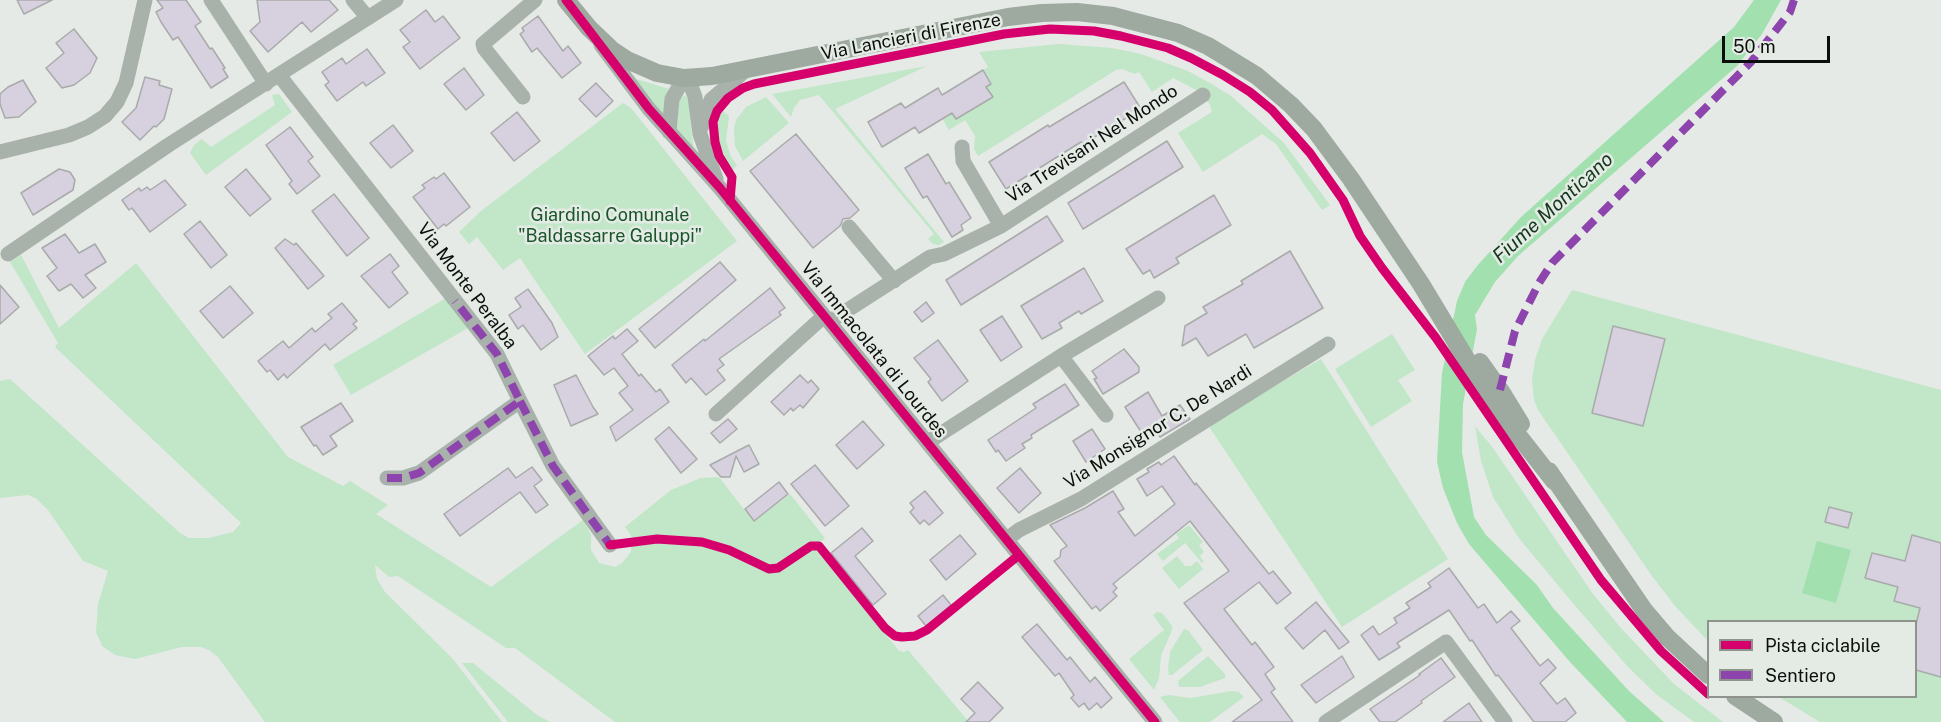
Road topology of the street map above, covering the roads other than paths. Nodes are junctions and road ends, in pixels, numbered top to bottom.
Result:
1 (145, 0) edge
2 (211, 0) edge
3 (353, 0) edge
4 (396, 0) edge
5 (535, 0) edge
6 (566, 0) edge
7 (368, 18) junction
8 (589, 28) junction
9 (747, 69) junction
10 (279, 75) junction
11 (684, 78) junction
12 (266, 84) junction
13 (1203, 95) dead end
14 (523, 97) dead end
15 (669, 132) junction
16 (700, 134) junction
17 (962, 147) dead end
18 (0, 152) edge
19 (720, 188) junction
20 (1001, 225) junction
21 (849, 227) dead end
22 (920, 245) dead end
23 (8, 254) dead end
24 (930, 257) junction
25 (894, 281) junction
26 (1158, 298) dead end
27 (1442, 317) junction
28 (827, 319) junction
29 (1328, 345) dead end
30 (1061, 356) junction
31 (520, 401) junction
32 (717, 414) dead end
33 (1106, 415) dead end
34 (928, 442) junction
35 (387, 478) dead end
36 (1554, 481) junction
37 (1006, 539) junction
38 (610, 545) dead end
39 (1707, 674) edge
40 (1738, 698) edge
41 (1154, 722) edge
42 (1326, 722) edge
43 (1505, 722) edge
44 (1774, 722) edge

1 - 18 street
2 - 12 street
3 - 7 street
4 - 7 street
5 - 14 street
6 - 8 main road, Via Immacolata di Lourdes
7 - 10 street
8 - 11 main road, Via Lancieri di Firenze
8 - 15 street, Via Immacolata di Lourdes
9 - 11 main road, Via Lancieri di Firenze
9 - 16 street
9 - 27 main road, Via Lancieri di Firenze
10 - 12 street
10 - 31 street, Via Monte Peralba
11 - 15 street
11 - 16 street, Via Immacolata di Lourdes
12 - 23 street
13 - 20 street, Via Trevisani Nel Mondo
15 - 19 street, Via Immacolata di Lourdes
16 - 19 street, Via Immacolata di Lourdes
17 - 20 street, Via Trevisani Nel Mondo
19 - 28 street, Via Immacolata di Lourdes
20 - 24 street, Via Trevisani Nel Mondo
21 - 25 street
22 - 24 street
24 - 25 street, Via Trevisani Nel Mondo
25 - 28 street, Via Trevisani Nel Mondo
26 - 30 street
27 - 36 main road, Via Lancieri di Firenze
27 - 36 main road, Via Lancieri di Firenze
28 - 32 street, Via Trevisani Nel Mondo
28 - 34 street, Via Immacolata di Lourdes
29 - 37 street, Via Monsignor C. De Nardi
30 - 33 street
30 - 34 street
31 - 35 street
31 - 38 street, Via Monte Peralba
34 - 37 street, Via Immacolata di Lourdes
36 - 39 main road, Via Lancieri di Firenze
37 - 41 street, Via Immacolata di Lourdes
40 - 44 main road
42 - 43 street

